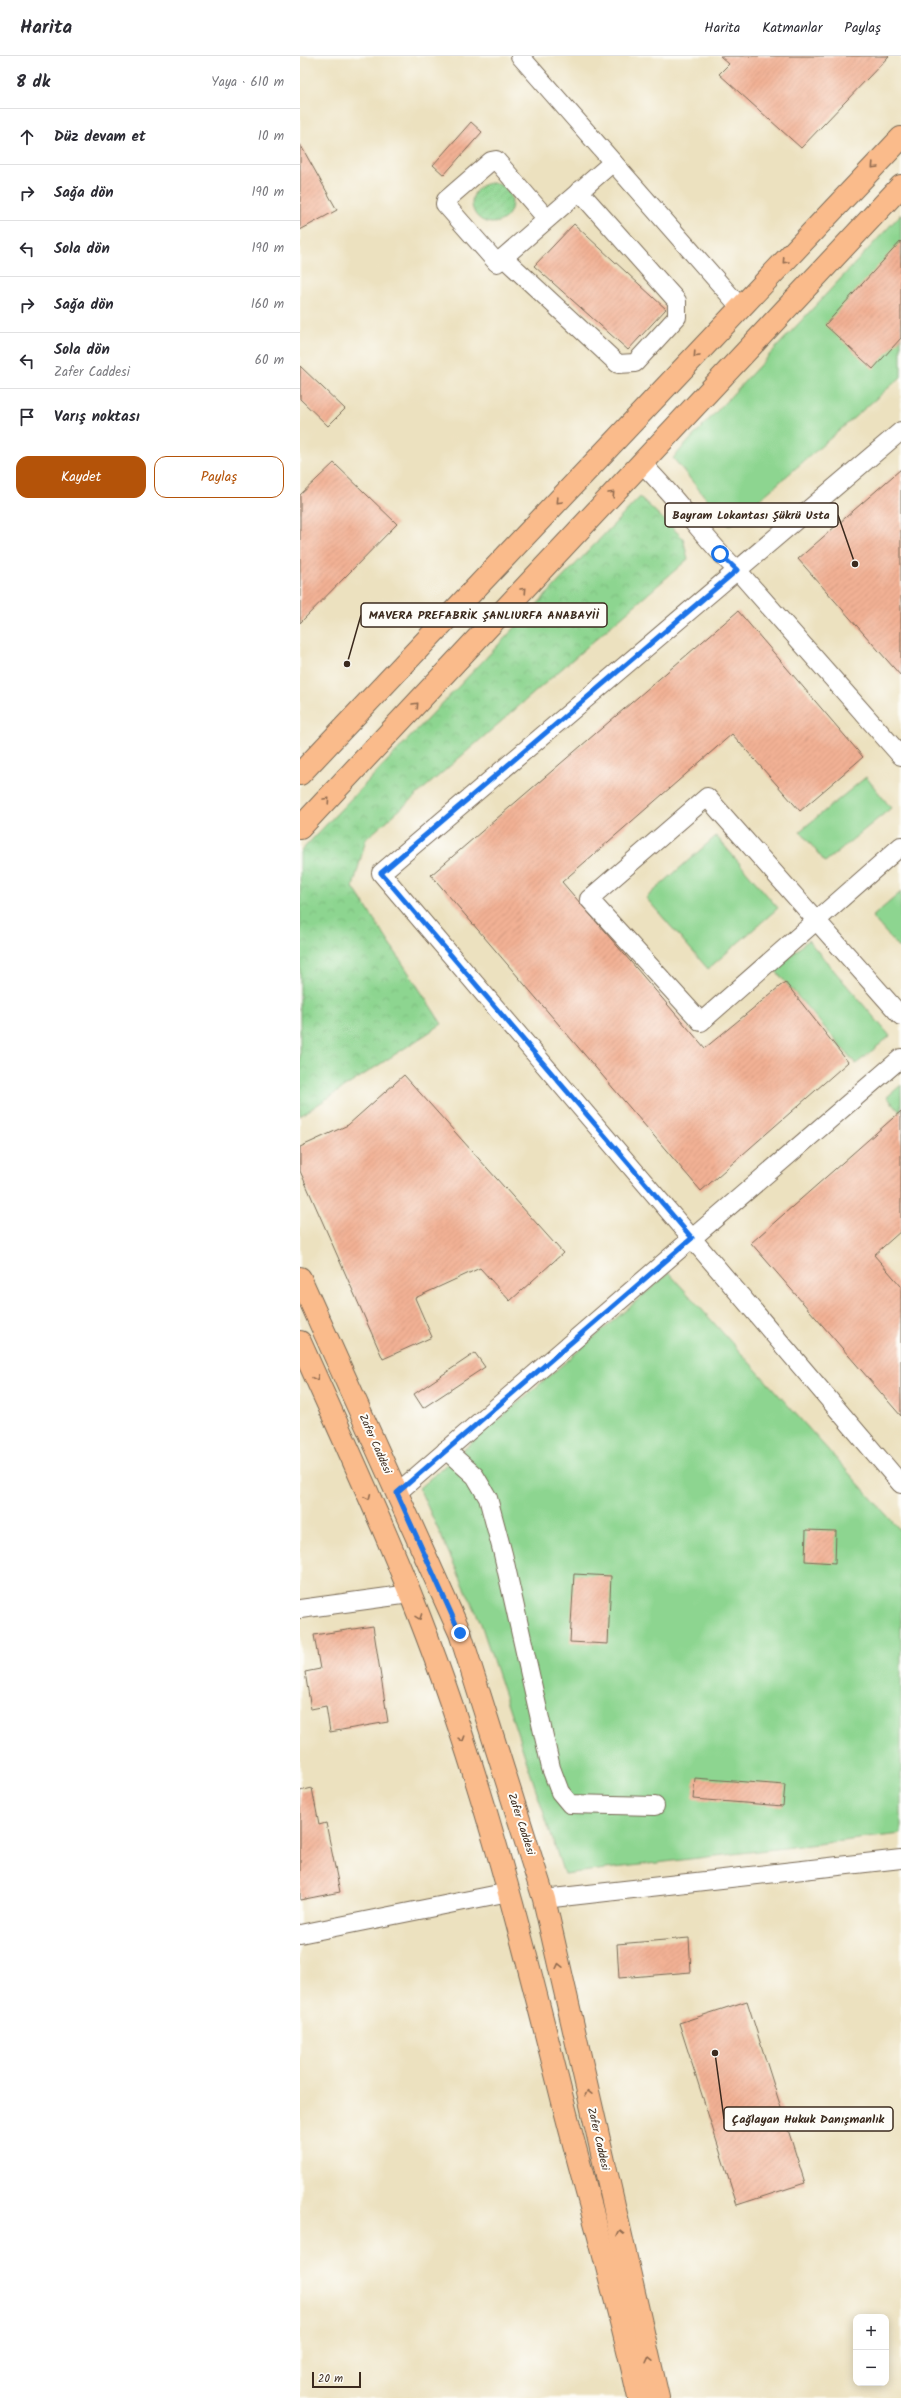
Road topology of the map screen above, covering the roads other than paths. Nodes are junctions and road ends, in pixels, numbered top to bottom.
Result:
1 (520, 56) edge
2 (901, 138) edge
3 (613, 162) junction
4 (901, 186) edge
5 (579, 191) junction
6 (547, 219) junction
7 (504, 258) junction
8 (741, 308) junction
9 (901, 431) edge
10 (642, 463) junction
11 (737, 570) junction
12 (901, 756) edge
13 (300, 774) edge
14 (300, 828) edge
15 (901, 846) edge
16 (816, 920) junction
17 (901, 1016) edge
18 (901, 1058) edge
19 (692, 1238) junction
20 (300, 1278) edge
21 (300, 1342) edge
22 (446, 1450) junction
23 (901, 1484) edge
24 (397, 1493) junction
25 (410, 1594) junction
26 (300, 1609) edge
27 (655, 1806) dead end
28 (901, 1859) edge
29 (509, 1892) junction
30 (544, 1898) junction
31 (300, 1934) edge
32 (639, 2398) edge
33 (658, 2398) edge

1 - 3 street
2 -> 8 main road
3 - 5 street
3 - 8 street
4 - 10 main road
5 - 6 street
5 - 7 street
6 - 7 street
6 - 7 street
8 -> 13 main road
9 - 11 street
10 - 11 street
14 -> 10 main road
11 - 12 street
11 - 19 street
15 - 16 street
16 - 16 street
16 - 17 street
18 - 19 street
19 - 22 street
19 - 23 street
20 - 24 main road, Zafer Caddesi
21 -> 25 main road
22 - 24 street
22 - 27 street
24 - 30 main road, Zafer Caddesi
25 - 26 street
25 -> 29 main road
28 - 30 street
29 - 31 street
29 - 32 main road
33 -> 30 main road, Zafer Caddesi

